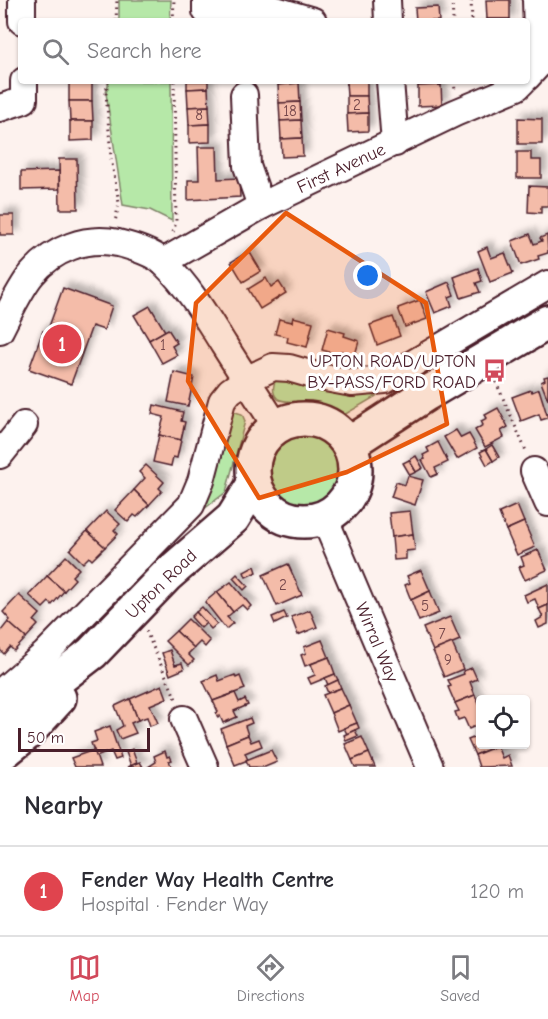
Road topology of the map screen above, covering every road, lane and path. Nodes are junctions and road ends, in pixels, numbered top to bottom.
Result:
1 (22, 0) edge
2 (117, 0) edge
3 (174, 0) edge
4 (206, 0) edge
5 (387, 0) edge
6 (452, 0) edge
7 (471, 0) edge
8 (536, 0) edge
9 (22, 18) edge
10 (117, 18) edge
11 (173, 18) edge
12 (303, 18) edge
13 (388, 18) edge
14 (453, 18) edge
15 (472, 18) edge
16 (530, 63) edge
17 (108, 84) edge
18 (174, 84) edge
19 (390, 84) edge
20 (520, 84) edge
21 (24, 91) edge
22 (244, 95) dead end
23 (0, 108) edge
24 (394, 143) junction
25 (261, 206) junction
26 (110, 242) junction
27 (163, 262) junction
28 (548, 284) edge
29 (548, 322) edge
30 (0, 330) edge
31 (487, 359) junction
32 (246, 380) junction
33 (24, 424) dead end
34 (276, 426) junction
35 (349, 444) junction
36 (0, 455) edge
37 (534, 471) joint
38 (262, 497) junction
39 (548, 503) edge
40 (324, 518) junction
41 (136, 608) junction
42 (92, 653) junction
43 (0, 693) edge
44 (184, 719) joint
45 (0, 724) edge
46 (0, 755) edge
47 (205, 767) edge
48 (430, 767) edge

1 - 9 street
2 - 10 path
3 - 11 path
4 - 12 street
5 - 13 street
6 - 14 path
7 - 15 path
8 - 16 street
17 - 26 path
18 - 27 path
19 - 24 street
20 - 24 street, First Avenue
21 - 23 street
22 - 25 street
24 - 25 street, First Avenue
25 - 27 street, First Avenue
26 - 27 street
26 - 30 street
27 - 32 street
28 - 32 street
29 - 31 main road
31 - 35 main road
31 - 37 path
32 - 34 street
32 - 43 street
33 - 36 street
34 - 35 main road
34 - 38 main road
35 - 40 main road
37 - 39 street
38 - 40 main road
38 - 41 main road, Upton Road
40 - 48 street, Wirral Way
41 - 42 main road, Upton Road
41 - 44 path
42 - 45 main road, Upton Road
42 - 46 main road, Upton Road
44 - 47 street

